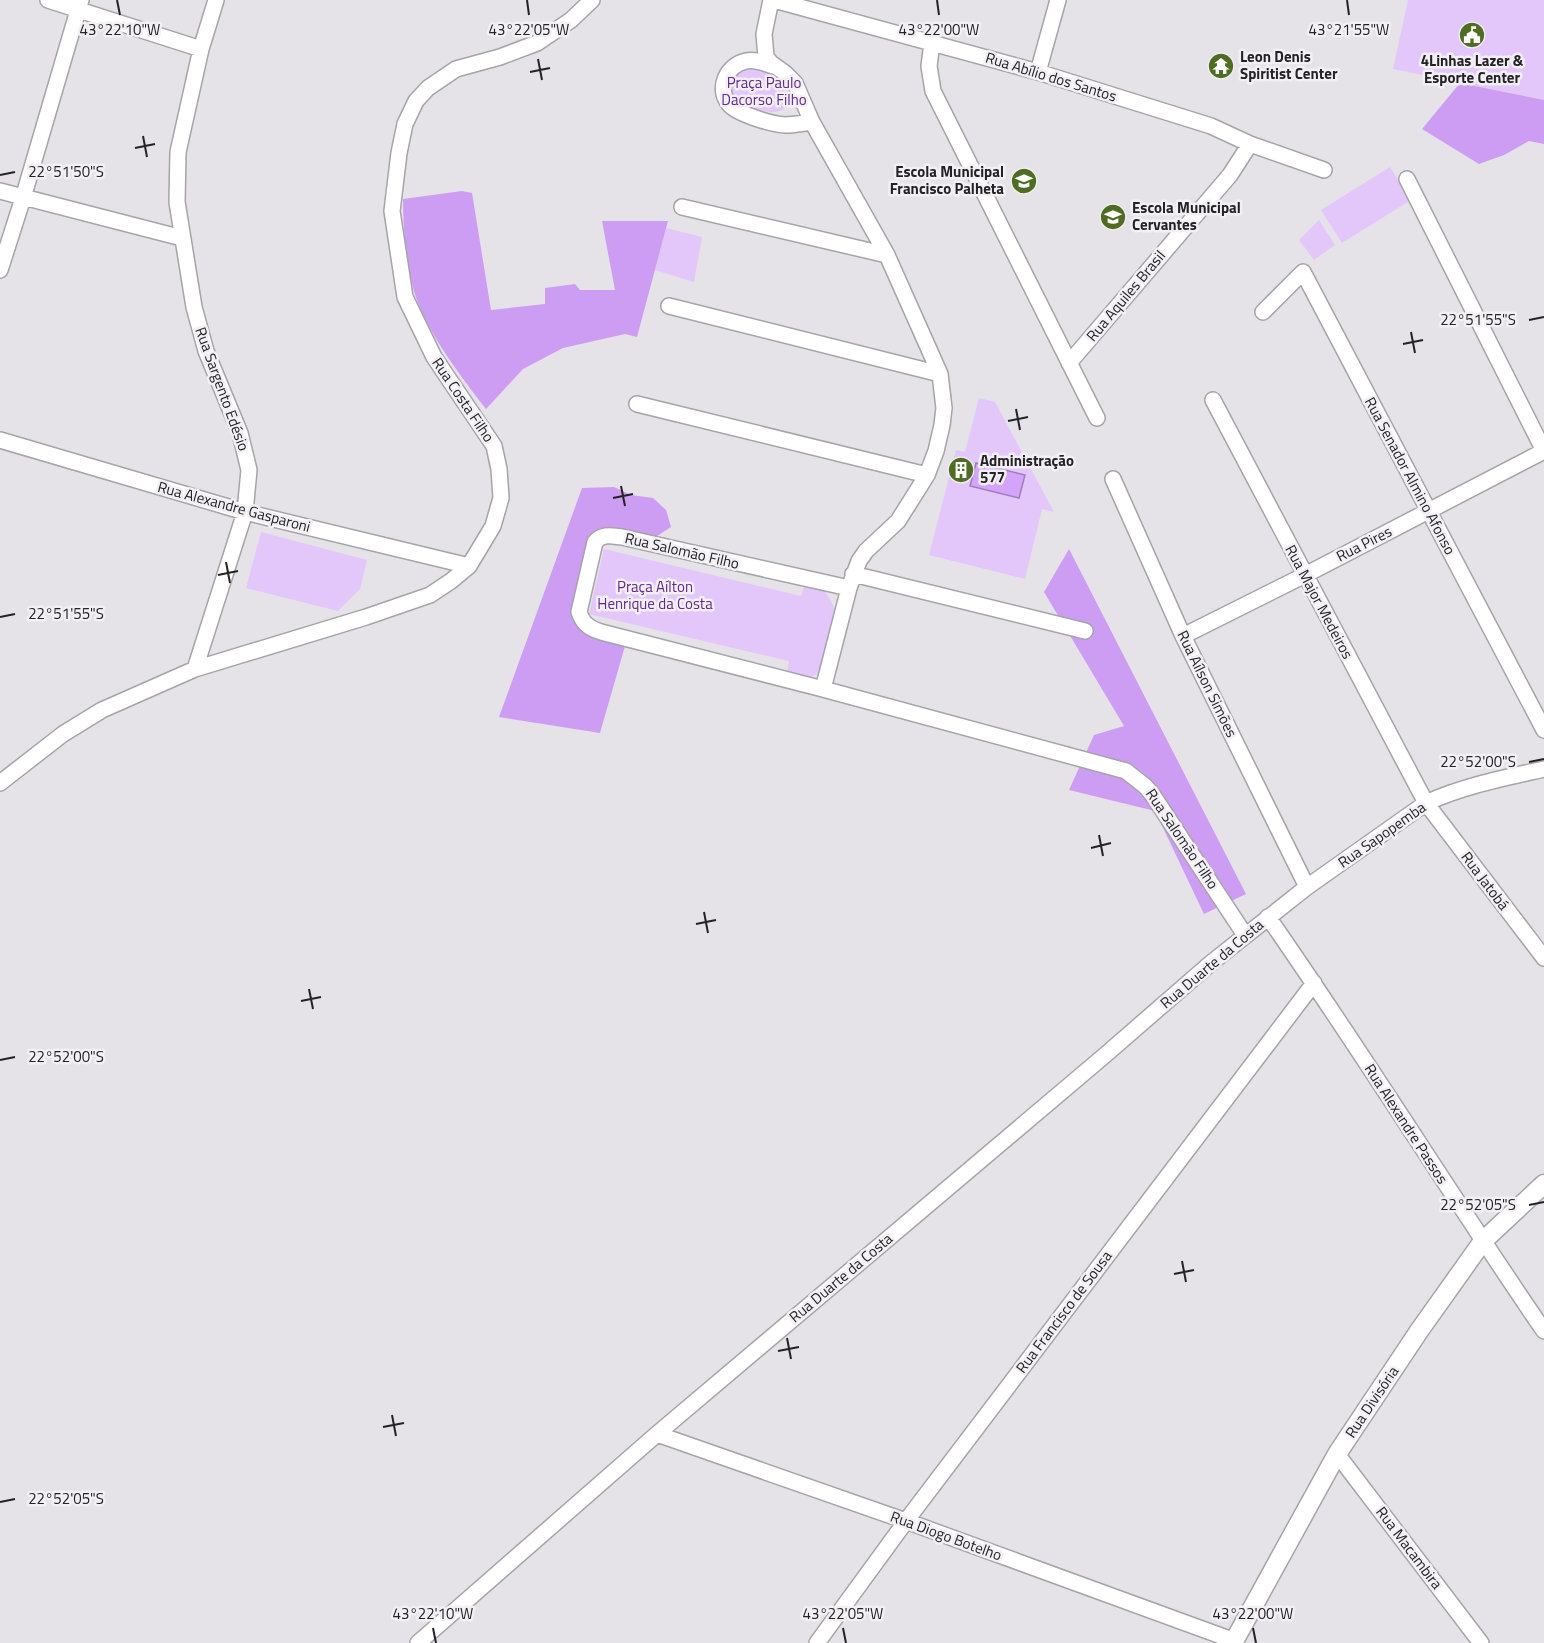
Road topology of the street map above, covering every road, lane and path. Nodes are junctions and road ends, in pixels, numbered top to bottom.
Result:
1 (48, 0) edge
2 (216, 0) edge
3 (592, 0) edge
4 (772, 0) edge
5 (1058, 0) edge
6 (80, 4) edge
7 (764, 40) junction
8 (933, 43) junction
9 (201, 49) junction
10 (744, 61) junction
11 (773, 66) junction
12 (1038, 72) junction
13 (812, 122) junction
14 (1250, 144) junction
15 (1324, 170) dead end
16 (1407, 179) dead end
17 (0, 191) edge
18 (23, 198) junction
19 (682, 207) dead end
20 (182, 238) junction
21 (887, 255) junction
22 (0, 270) edge
23 (669, 306) dead end
24 (1263, 312) dead end
25 (1069, 363) junction
26 (940, 374) junction
27 (1213, 400) dead end
28 (637, 404) dead end
29 (1097, 418) dead end
30 (0, 441) edge
31 (1544, 451) edge
32 (927, 475) junction
33 (1113, 479) dead end
34 (1429, 511) junction
35 (245, 512) junction
36 (469, 566) junction
37 (1305, 575) junction
38 (851, 581) junction
39 (1085, 630) dead end
40 (1183, 636) junction
41 (195, 669) junction
42 (823, 689) junction
43 (1544, 730) edge
44 (1544, 769) edge
45 (3, 775) edge
46 (1426, 803) junction
47 (1307, 887) junction
48 (1268, 917) junction
49 (1245, 935) junction
50 (1544, 958) edge
51 (1314, 983) junction
52 (1544, 1184) edge
53 (1483, 1242) junction
54 (1544, 1331) edge
55 (657, 1434) junction
56 (1337, 1454) junction
57 (906, 1521) junction
58 (1234, 1642) edge
59 (418, 1643) edge
60 (817, 1643) edge
61 (1481, 1643) edge

1 - 6 street
2 - 9 street, Rua Sargento Edésio
3 - 36 street, Rua Costa Filho
4 - 7 street
4 - 8 street, Rua Abílio dos Santos
5 - 12 street
6 - 9 street
6 - 18 street
7 - 10 street
7 - 11 street
8 - 12 street, Rua Abílio dos Santos
8 - 25 street
9 - 20 street, Rua Sargento Edésio
10 - 11 street
10 - 13 street
11 - 13 street
12 - 14 street, Rua Abílio dos Santos
13 - 21 street
14 - 15 street, Rua Abílio dos Santos
14 - 25 street, Rua Aquiles Brasil
16 - 31 street
17 - 18 street
18 - 20 street
18 - 22 street
19 - 21 street
20 - 35 street, Rua Sargento Edésio
21 - 26 street
23 - 26 street
24 - 34 street, Rua Senador Almino Afonso
25 - 29 street
26 - 32 street
27 - 37 street, Rua Major Medeiros
28 - 32 street
30 - 35 street, Rua Alexandre Gasparoni
31 - 34 street, Rua Pires
32 - 38 street
33 - 40 street, Rua Aílson Simões
34 - 37 street, Rua Pires
34 - 43 street, Rua Senador Almino Afonso
35 - 36 street, Rua Alexandre Gasparoni
35 - 41 street, Rua Sargento Edésio
36 - 41 street, Rua Costa Filho
37 - 40 street, Rua Pires
37 - 46 street, Rua Major Medeiros
38 - 39 street, Rua Salomão Filho
38 - 42 street
38 - 42 street, Rua Salomão Filho
40 - 47 street, Rua Aílson Simões
41 - 45 street, Rua Costa Filho
42 - 49 street, Rua Salomão Filho
44 - 46 street, Rua Sapopemba
46 - 47 street, Rua Sapopemba
46 - 50 street, Rua Jatobá
47 - 48 street, Rua Sapopemba
48 - 49 street, Rua Duarte da Costa
48 - 51 street, Rua Alexandre Passos
49 - 55 street, Rua Duarte da Costa
51 - 53 street, Rua Alexandre Passos
51 - 57 street, Rua Francisco de Sousa
52 - 53 street, Rua Divisória
53 - 54 street, Rua Alexandre Passos
53 - 56 street, Rua Divisória
55 - 57 street, Rua Diogo Botelho
55 - 59 street, Rua Duarte da Costa
56 - 58 street, Rua Divisória
56 - 61 street, Rua Macambira
57 - 58 street, Rua Diogo Botelho
57 - 60 street, Rua Francisco de Sousa

